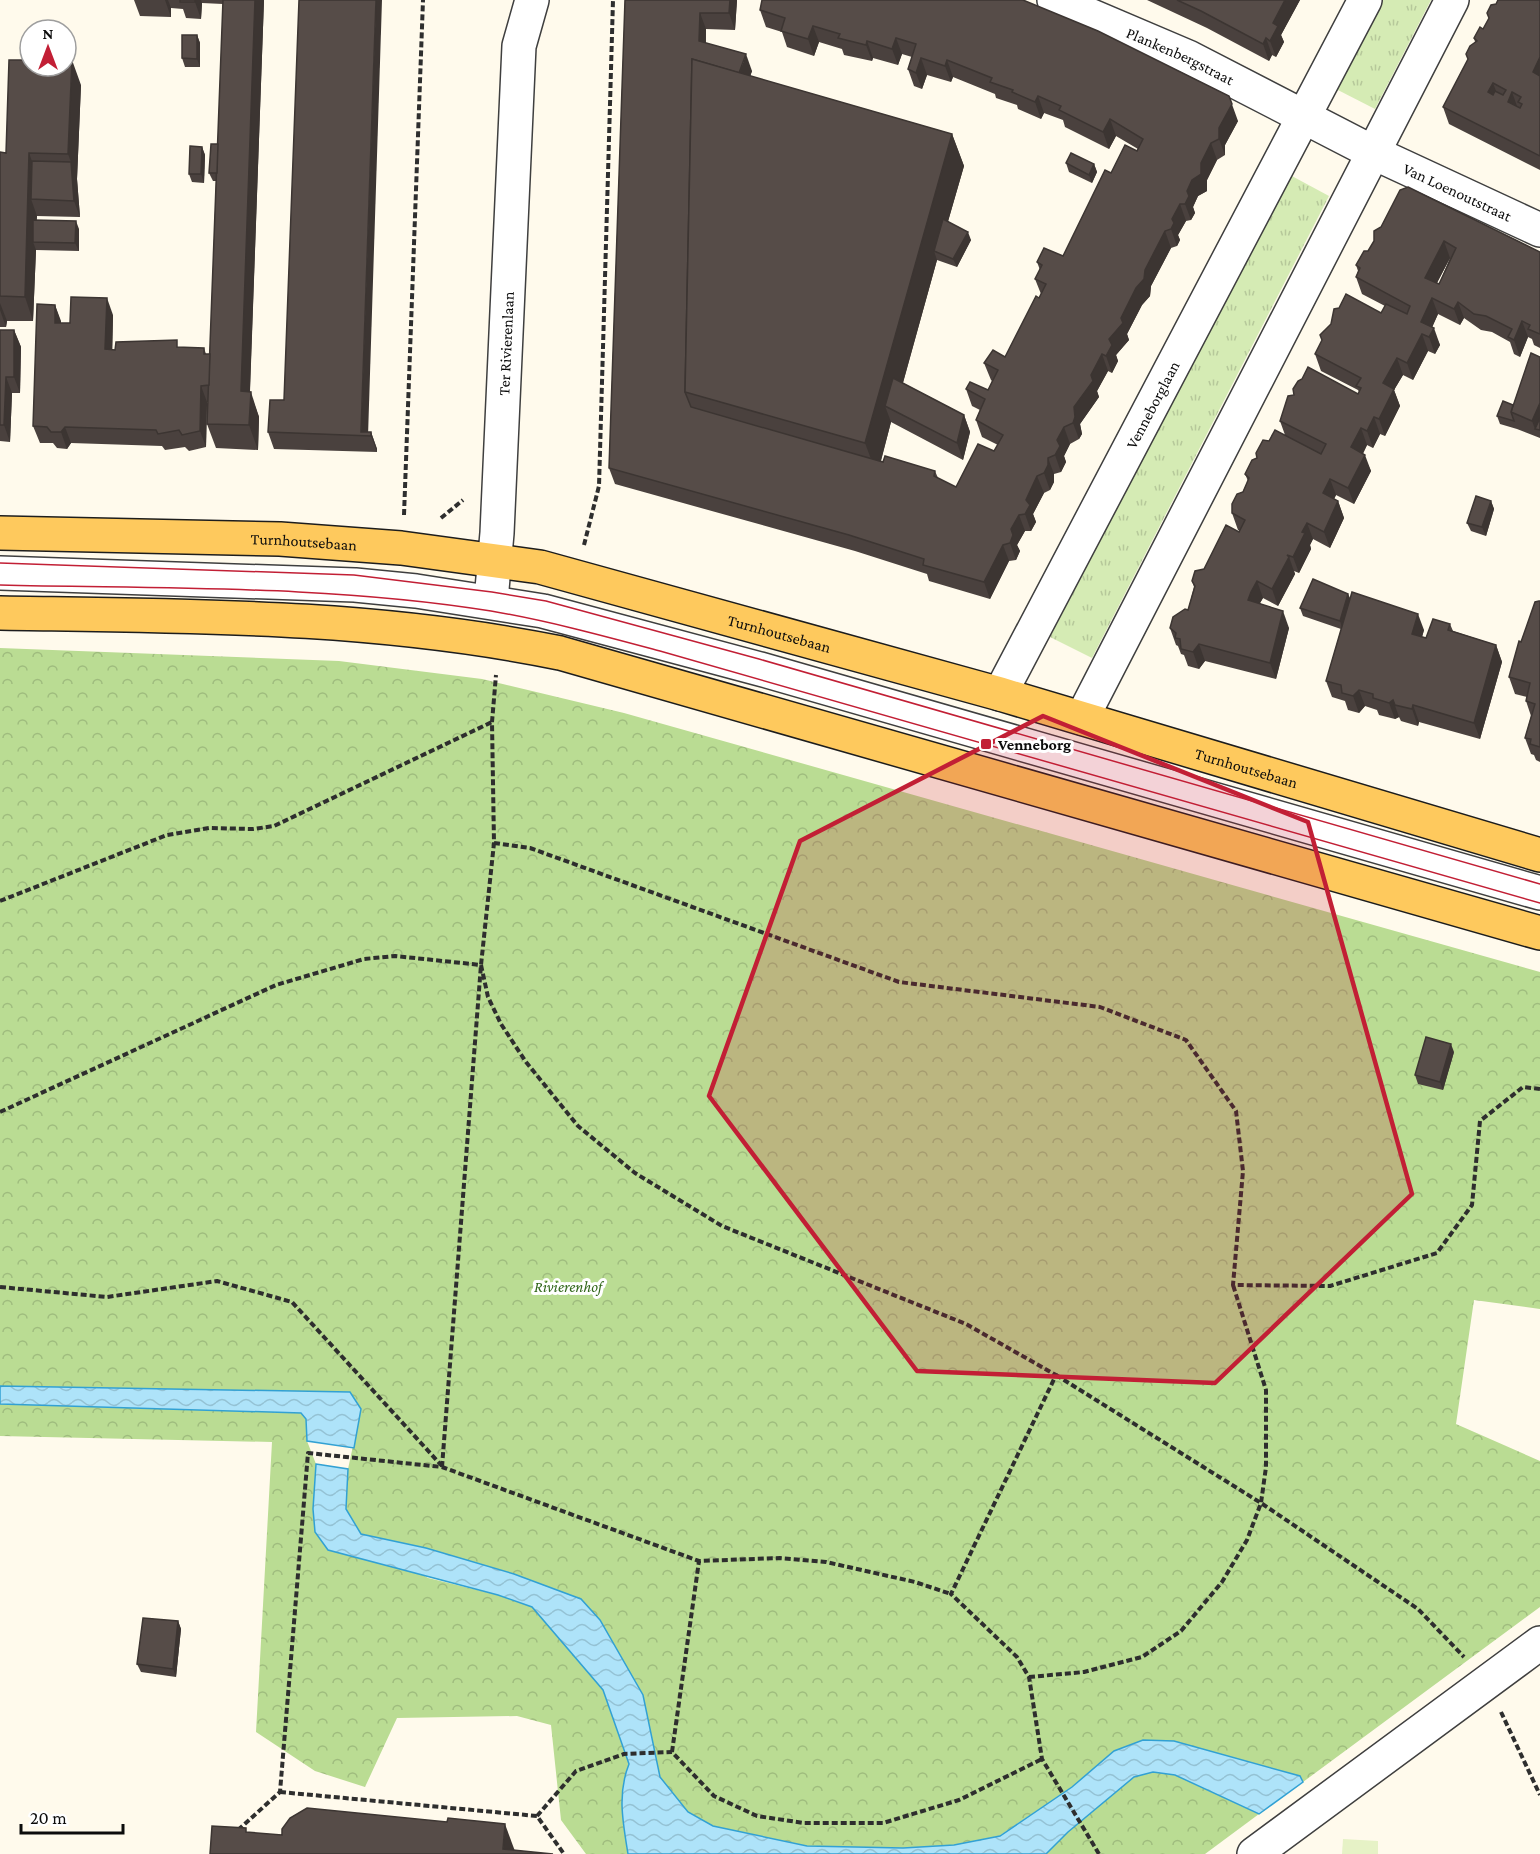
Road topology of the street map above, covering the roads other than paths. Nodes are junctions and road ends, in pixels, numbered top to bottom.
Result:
1 (511, 0) edge
2 (532, 0) edge
3 (1054, 0) edge
4 (1365, 0) edge
5 (1452, 0) edge
6 (519, 46) junction
7 (1304, 117) junction
8 (1374, 153) junction
9 (1540, 230) edge
10 (0, 533) edge
11 (494, 559) junction
12 (0, 573) edge
13 (490, 601) junction
14 (0, 613) edge
15 (494, 640) junction
16 (1000, 694) junction
17 (1082, 718) junction
18 (1540, 855) edge
19 (1540, 893) edge
20 (1540, 933) edge
21 (1540, 1642) edge
22 (1254, 1854) edge

1 - 6 street, Ter Rivierenlaan
2 - 6 street, Ter Rivierenlaan
3 - 7 street, Plankenbergstraat
4 - 7 street, Venneborglaan
5 - 8 street
6 - 11 street, Ter Rivierenlaan
7 - 8 street
7 - 16 street, Venneborglaan
8 - 9 street, Van Loenoutstraat
8 - 17 street
10 - 11 main road, Turnhoutsebaan
11 - 13 street, Ter Rivierenlaan
11 - 16 main road, Turnhoutsebaan
12 - 13 street
13 - 15 street, Ter Rivierenlaan
13 - 19 street
14 - 15 main road
15 - 20 main road
16 - 17 main road, Turnhoutsebaan
17 - 18 main road, Turnhoutsebaan
21 - 22 street

